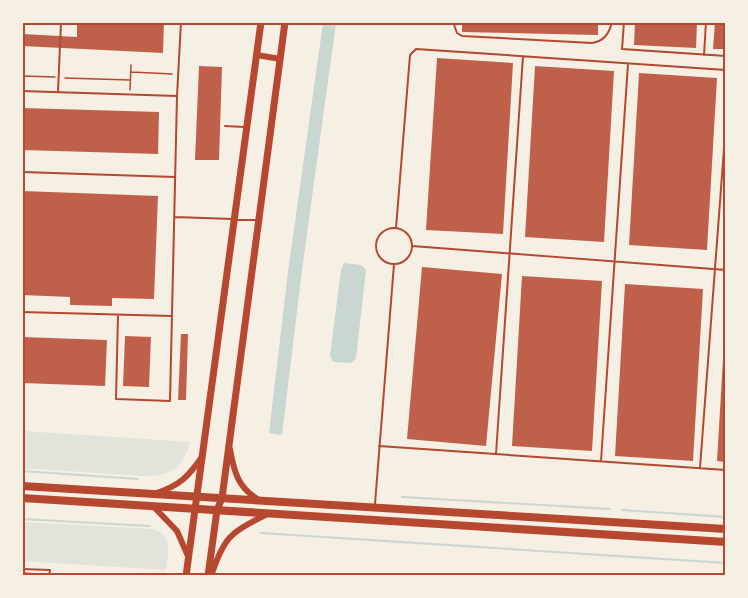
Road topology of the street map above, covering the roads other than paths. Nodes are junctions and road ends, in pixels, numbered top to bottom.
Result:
1 (62, 22) edge
2 (181, 22) edge
3 (261, 22) edge
4 (285, 22) edge
5 (453, 22) edge
6 (612, 22) edge
7 (624, 22) edge
8 (706, 22) edge
9 (704, 55) junction
10 (256, 56) junction
11 (523, 56) junction
12 (726, 56) edge
13 (280, 59) junction
14 (628, 64) junction
15 (726, 70) edge
16 (22, 91) edge
17 (58, 92) junction
18 (177, 96) junction
19 (726, 122) edge
20 (225, 126) dead end
21 (247, 127) junction
22 (22, 172) edge
23 (175, 177) junction
24 (175, 217) junction
25 (235, 219) junction
26 (258, 220) junction
27 (396, 228) junction
28 (412, 246) junction
29 (510, 253) junction
30 (614, 261) junction
31 (393, 264) junction
32 (715, 269) junction
33 (726, 270) edge
34 (22, 312) edge
35 (118, 315) junction
36 (172, 316) junction
37 (229, 444) junction
38 (379, 446) junction
39 (204, 454) junction
40 (496, 454) junction
41 (601, 461) junction
42 (700, 468) junction
43 (726, 470) edge
44 (22, 486) edge
45 (153, 494) junction
46 (198, 497) junction
47 (22, 498) edge
48 (222, 498) junction
49 (260, 500) junction
50 (153, 506) junction
51 (375, 507) junction
52 (196, 509) junction
53 (217, 510) junction
54 (269, 513) junction
55 (726, 529) edge
56 (726, 542) edge
57 (189, 559) junction
58 (22, 569) edge
59 (49, 576) edge
60 (186, 576) edge
61 (209, 576) edge

1 - 17 lane
2 - 18 lane
3 - 10 main road
4 - 13 main road
5 - 6 lane
7 - 9 lane
8 - 9 lane
9 - 12 lane
10 - 13 street
10 - 21 main road
11 - 14 lane
11 - 27 lane
11 - 29 lane
13 - 26 main road
14 - 15 lane
14 - 30 lane
16 - 17 lane
17 - 18 lane
18 - 23 lane
19 - 32 lane
20 - 21 lane
21 - 25 main road
22 - 23 lane
23 - 24 lane
24 - 25 lane
24 - 36 lane
25 - 26 lane
25 - 39 main road
26 - 37 main road
27 - 28 lane
27 - 31 lane
28 - 29 lane
28 - 31 lane
29 - 30 lane
29 - 40 lane
30 - 32 lane
30 - 41 lane
31 - 38 lane
32 - 33 lane
32 - 42 lane
34 - 35 lane
35 - 36 lane
35 - 36 lane
37 - 48 main road
37 - 49 street
38 - 40 lane
38 - 51 lane
39 - 45 street
39 - 46 main road
40 - 41 lane
41 - 42 lane
42 - 43 lane
44 - 45 main road
45 - 46 main road
46 - 48 main road
46 - 52 main road
47 - 50 main road
48 - 49 main road
48 - 53 main road
49 - 51 main road
50 - 52 main road
50 - 57 street
51 - 55 main road
52 - 53 main road
52 - 57 main road
53 - 54 main road
53 - 61 main road
54 - 56 main road
54 - 61 street
57 - 60 main road
58 - 59 lane

